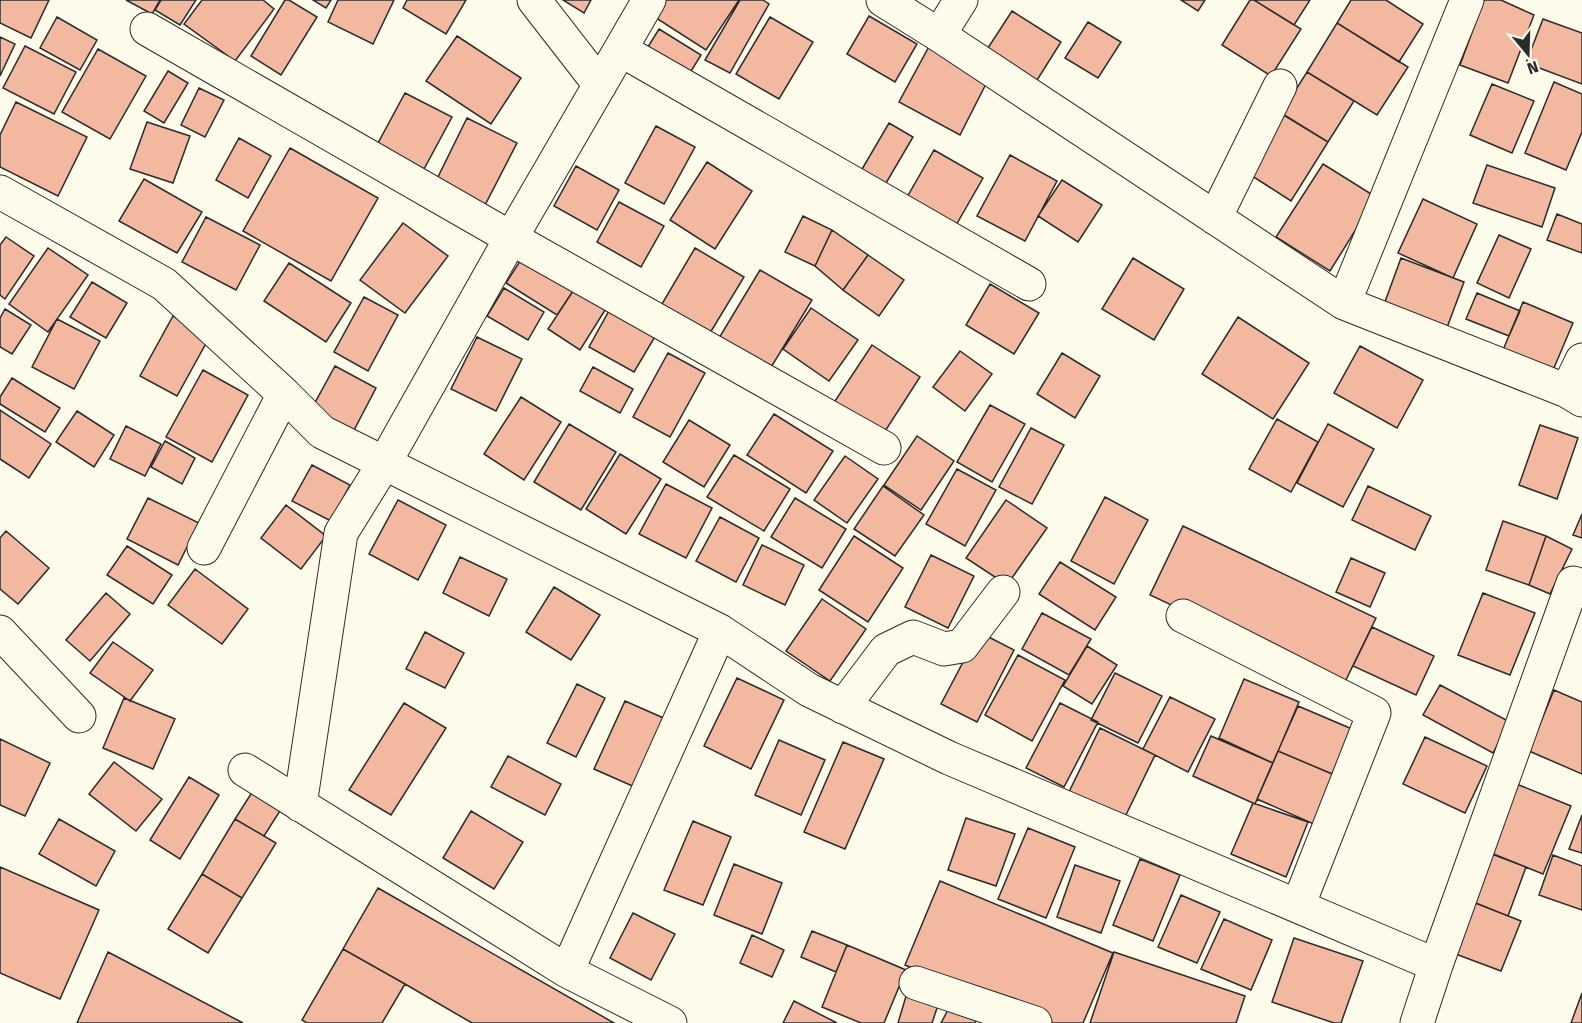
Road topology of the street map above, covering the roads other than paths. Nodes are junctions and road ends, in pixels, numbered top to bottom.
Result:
1 (534, 0) edge
2 (649, 0) edge
3 (883, 0) edge
4 (961, 0) edge
5 (1467, 0) edge
6 (147, 29) dead end
7 (939, 35) junction
8 (621, 50) junction
9 (600, 85) junction
10 (1280, 86) dead end
11 (0, 192) edge
12 (1215, 218) junction
13 (512, 238) junction
14 (1029, 284) dead end
15 (1344, 303) junction
16 (1582, 360) edge
17 (284, 394) junction
18 (1575, 395) edge
19 (884, 448) dead end
20 (385, 462) junction
21 (204, 548) dead end
22 (1582, 586) edge
23 (1003, 592) dead end
24 (1183, 616) dead end
25 (720, 631) junction
26 (0, 632) edge
27 (843, 707) junction
28 (79, 716) dead end
29 (245, 770) dead end
30 (300, 805) junction
31 (1298, 906) junction
32 (1436, 965) junction
33 (567, 971) junction
34 (916, 983) dead end
35 (670, 1023) edge
36 (1035, 1023) edge
37 (1417, 1023) edge

1 - 9 lane
2 - 8 lane
3 - 7 lane
4 - 7 lane
5 - 15 lane
6 - 13 lane
7 - 12 lane
8 - 9 lane
8 - 14 lane
9 - 13 lane
10 - 12 lane
11 - 17 lane
12 - 15 lane
13 - 19 lane
13 - 20 lane
15 - 18 lane
16 - 18 lane
17 - 20 lane
17 - 21 lane
20 - 25 lane
20 - 30 lane
22 - 32 lane
23 - 27 lane
24 - 31 lane
25 - 27 lane
25 - 33 lane
26 - 28 lane
27 - 31 lane
29 - 30 lane
30 - 33 lane
31 - 32 lane
32 - 37 lane
33 - 35 lane
34 - 36 lane

